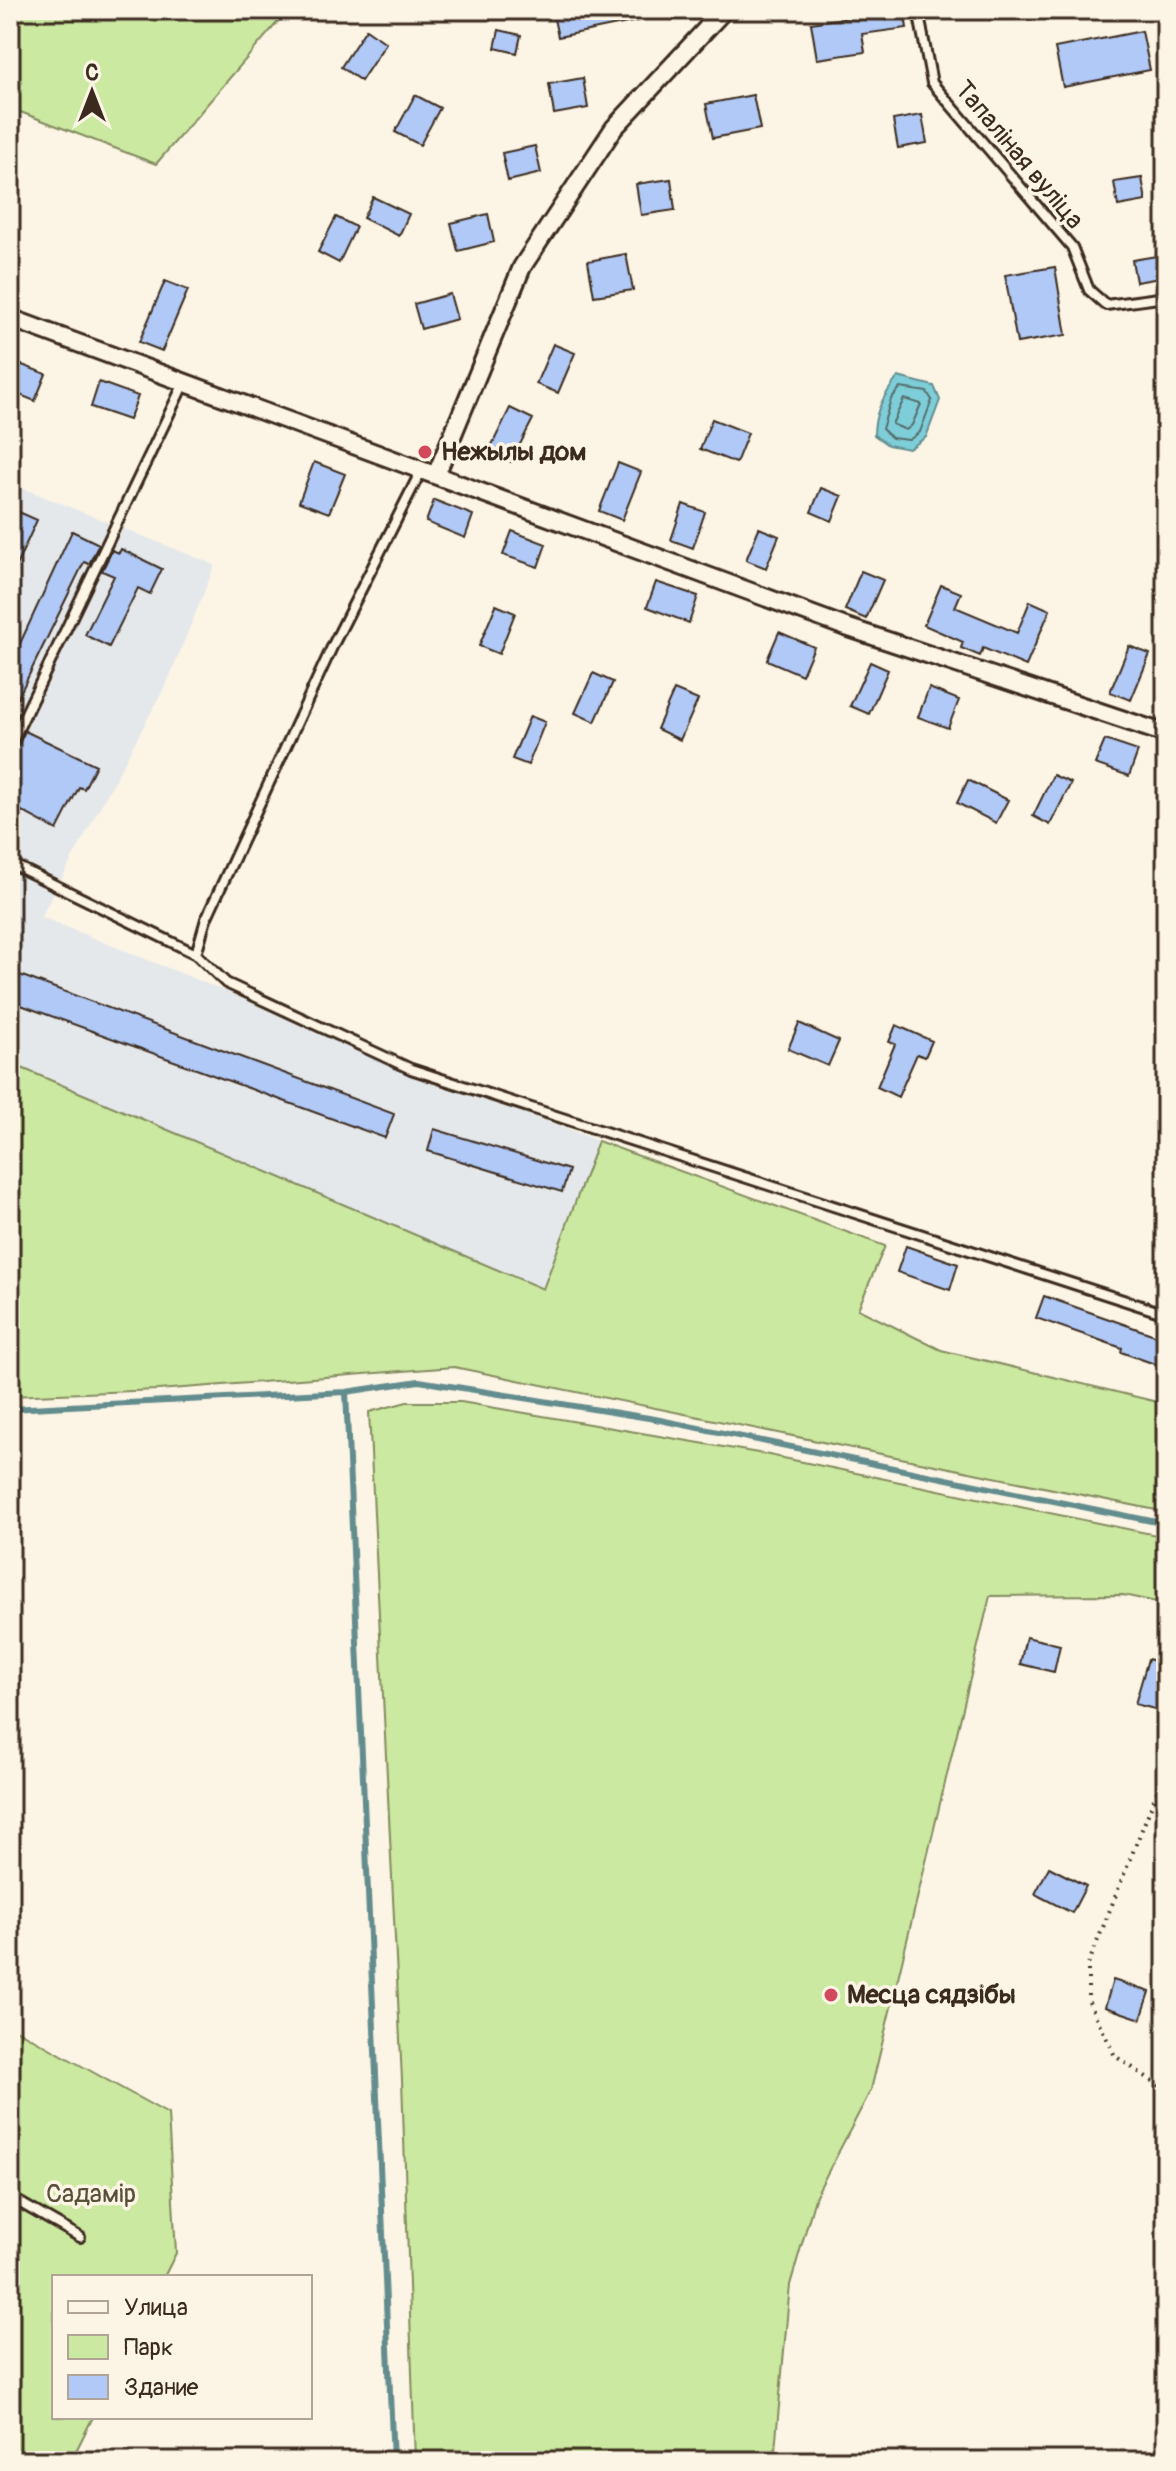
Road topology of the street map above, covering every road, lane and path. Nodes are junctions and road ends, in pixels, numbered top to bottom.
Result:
1 (724, 10) edge
2 (918, 10) edge
3 (704, 16) edge
4 (1166, 297) edge
5 (10, 318) edge
6 (184, 383) junction
7 (428, 473) junction
8 (1166, 734) edge
9 (10, 746) edge
10 (10, 863) edge
11 (196, 954) junction
12 (1166, 1314) edge
13 (1166, 1769) edge
14 (1166, 2090) edge
15 (10, 2197) edge
16 (80, 2237) dead end

1 - 3 street
2 - 4 lane, Тапаліная вуліца
3 - 7 street
5 - 6 street
6 - 7 street
6 - 9 lane
7 - 8 street
7 - 11 lane
10 - 11 lane
11 - 12 lane
13 - 14 path
15 - 16 lane

